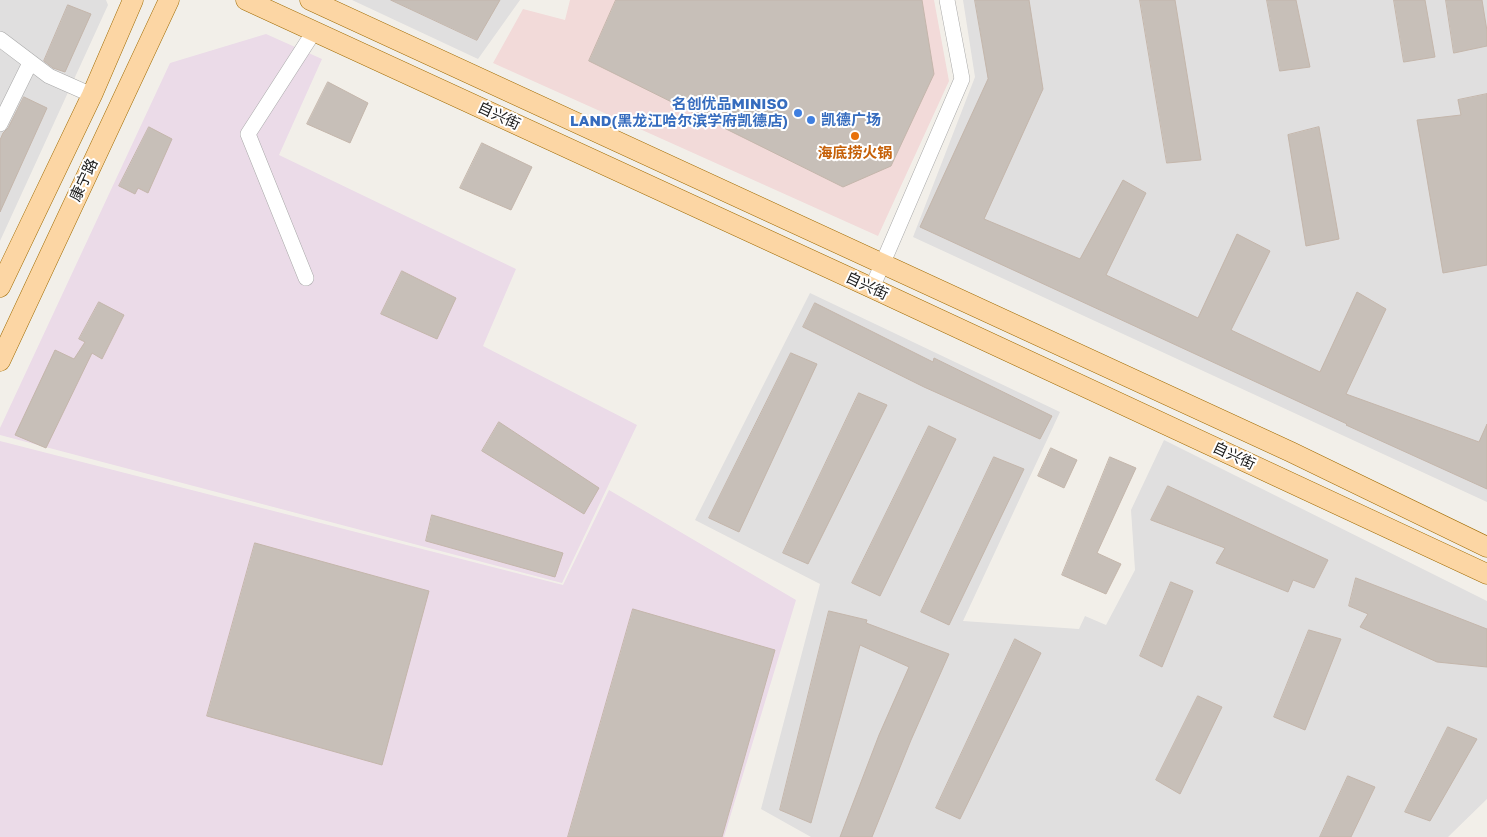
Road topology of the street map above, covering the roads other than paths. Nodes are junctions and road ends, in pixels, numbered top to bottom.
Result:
1 (133, 0) edge
2 (169, 0) edge
3 (246, 0) edge
4 (310, 0) edge
5 (946, 0) edge
6 (324, 5) edge
7 (314, 30) junction
8 (0, 39) edge
9 (30, 63) junction
10 (92, 95) junction
11 (0, 124) edge
12 (882, 264) junction
13 (306, 278) dead end
14 (1, 283) edge
15 (872, 288) junction
16 (0, 361) edge
17 (1487, 547) edge
18 (1487, 574) edge

1 - 10 main road, 康宁路
2 - 16 main road, 康宁路
3 - 7 main road, 自兴街
4 - 6 main road, 自兴街
5 - 12 street
6 - 12 main road, 自兴街
7 - 13 street
7 - 15 main road, 自兴街
8 - 9 street
9 - 10 street
9 - 11 street
10 - 14 main road, 康宁路
12 - 15 street
12 - 17 main road, 自兴街
15 - 18 main road, 自兴街

